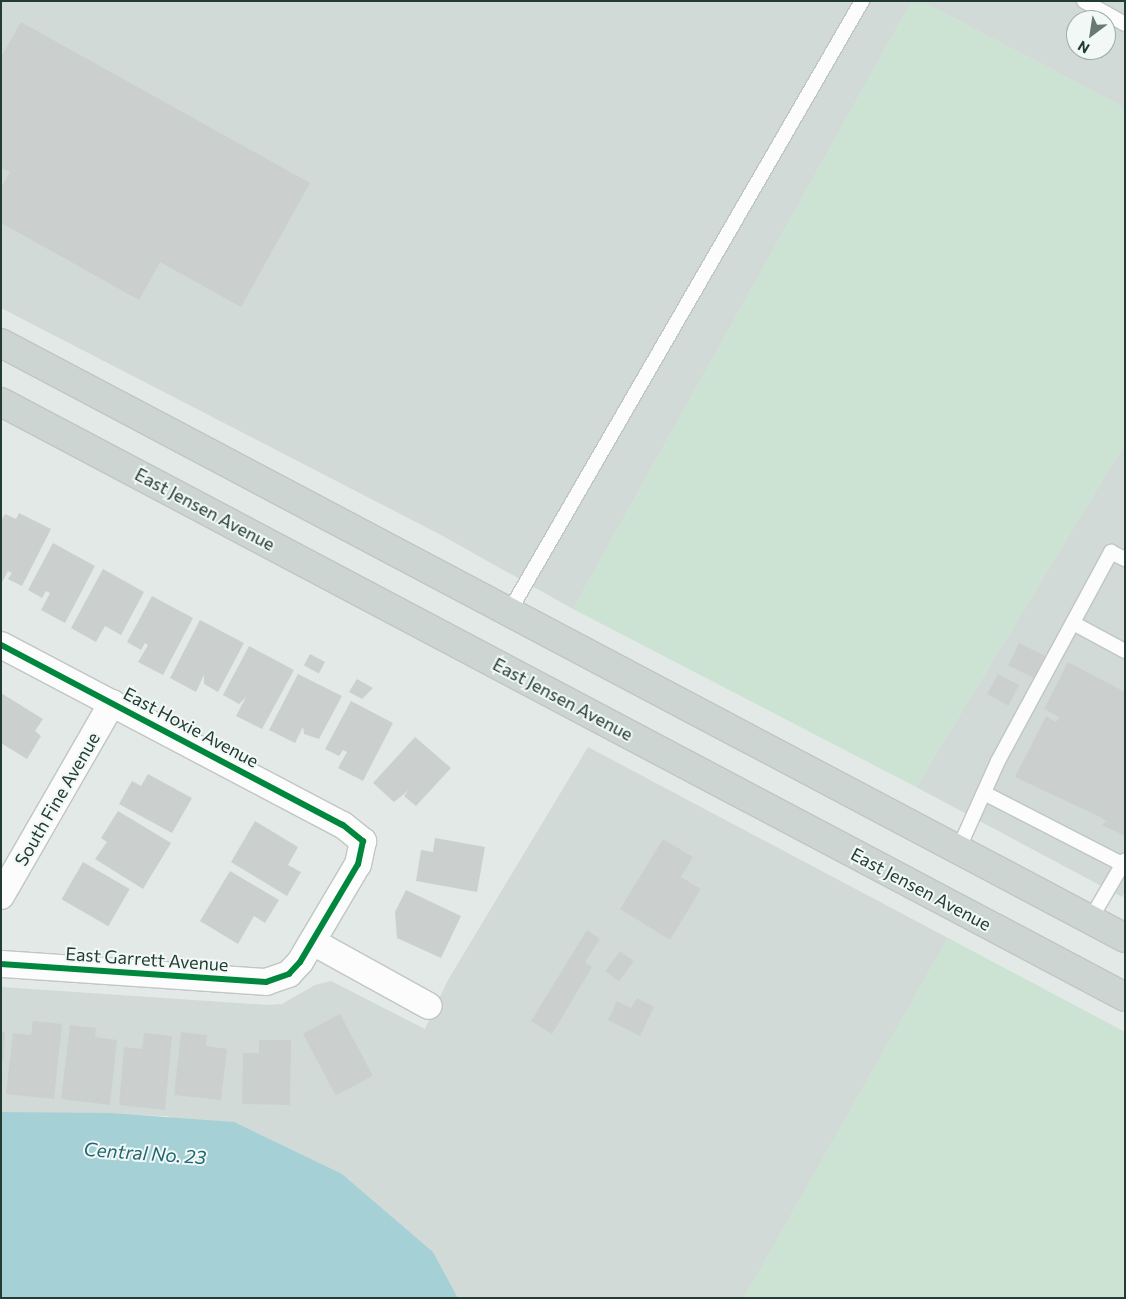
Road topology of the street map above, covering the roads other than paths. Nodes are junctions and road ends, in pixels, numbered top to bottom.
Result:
1 (862, 1) edge
2 (1084, 1) edge
3 (1125, 24) edge
4 (1, 343) edge
5 (1, 402) edge
6 (1125, 559) edge
7 (509, 612) junction
8 (1073, 623) junction
9 (1, 645) edge
10 (1125, 651) edge
11 (112, 703) junction
12 (984, 793) junction
13 (958, 850) junction
14 (1122, 861) edge
15 (1, 896) edge
16 (1090, 920) junction
17 (1125, 938) edge
18 (313, 942) junction
19 (1, 964) edge
20 (1125, 997) edge
21 (429, 1006) dead end

1 - 7 lane
2 - 3 lane
4 - 7 main road
5 - 20 main road, East Jensen Avenue
6 - 8 lane
7 - 13 main road
8 - 10 lane
8 - 12 lane
9 - 11 street, East Hoxie Avenue
11 - 15 street, South Fine Avenue
11 - 18 street, East Hoxie Avenue
12 - 13 lane
12 - 14 lane
13 - 16 main road
14 - 16 lane
16 - 17 main road
18 - 19 street, East Garrett Avenue
18 - 21 street

